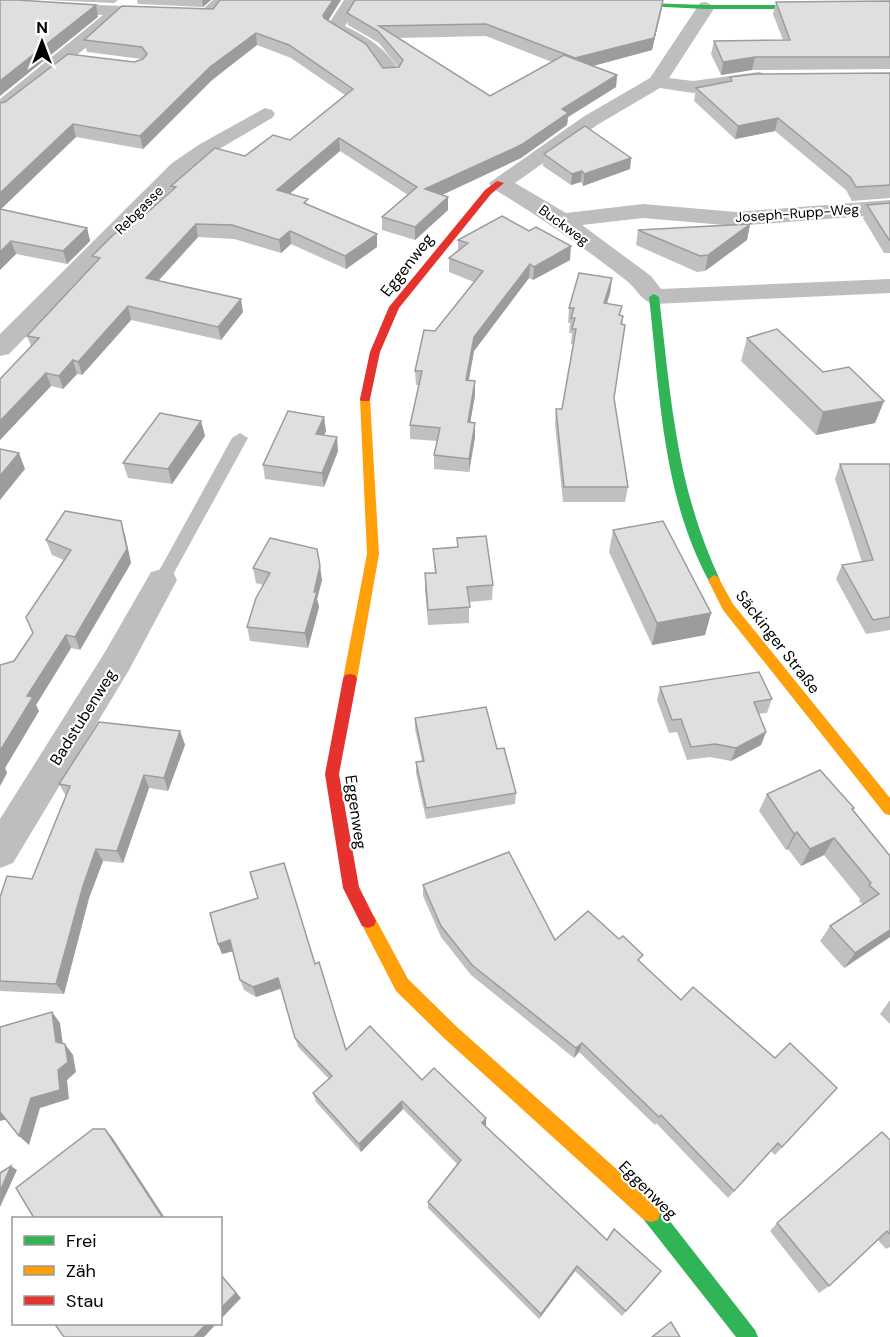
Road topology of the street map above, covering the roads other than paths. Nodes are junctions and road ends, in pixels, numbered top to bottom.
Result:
1 (223, 0) edge
2 (353, 0) edge
3 (561, 0) edge
4 (843, 3) edge
5 (125, 5) edge
6 (32, 6) edge
7 (706, 7) junction
8 (890, 7) edge
9 (66, 58) junction
10 (86, 60) edge
11 (391, 74) edge
12 (776, 78) edge
13 (657, 82) junction
14 (0, 109) edge
15 (265, 114) dead end
16 (500, 183) junction
17 (890, 207) edge
18 (562, 220) junction
19 (890, 286) edge
20 (654, 297) junction
21 (0, 348) edge
22 (240, 438) dead end
23 (162, 580) joint
24 (890, 809) edge
25 (0, 851) edge
26 (748, 1337) edge

1 - 5 street
2 - 11 street
3 - 7 street
4 - 7 street
4 - 8 street
5 - 6 street
5 - 9 street
7 - 13 street
9 - 10 street
9 - 14 street
12 - 13 street
13 - 16 street
15 - 21 street, Rebgasse
16 - 18 street, Buckweg
16 - 26 street, Eggenweg
17 - 18 street, Joseph-Rupp-Weg
18 - 20 street, Buckweg
19 - 20 street
20 - 24 street, Säckinger Straße
22 - 23 lane
23 - 25 street, Badstubenweg

